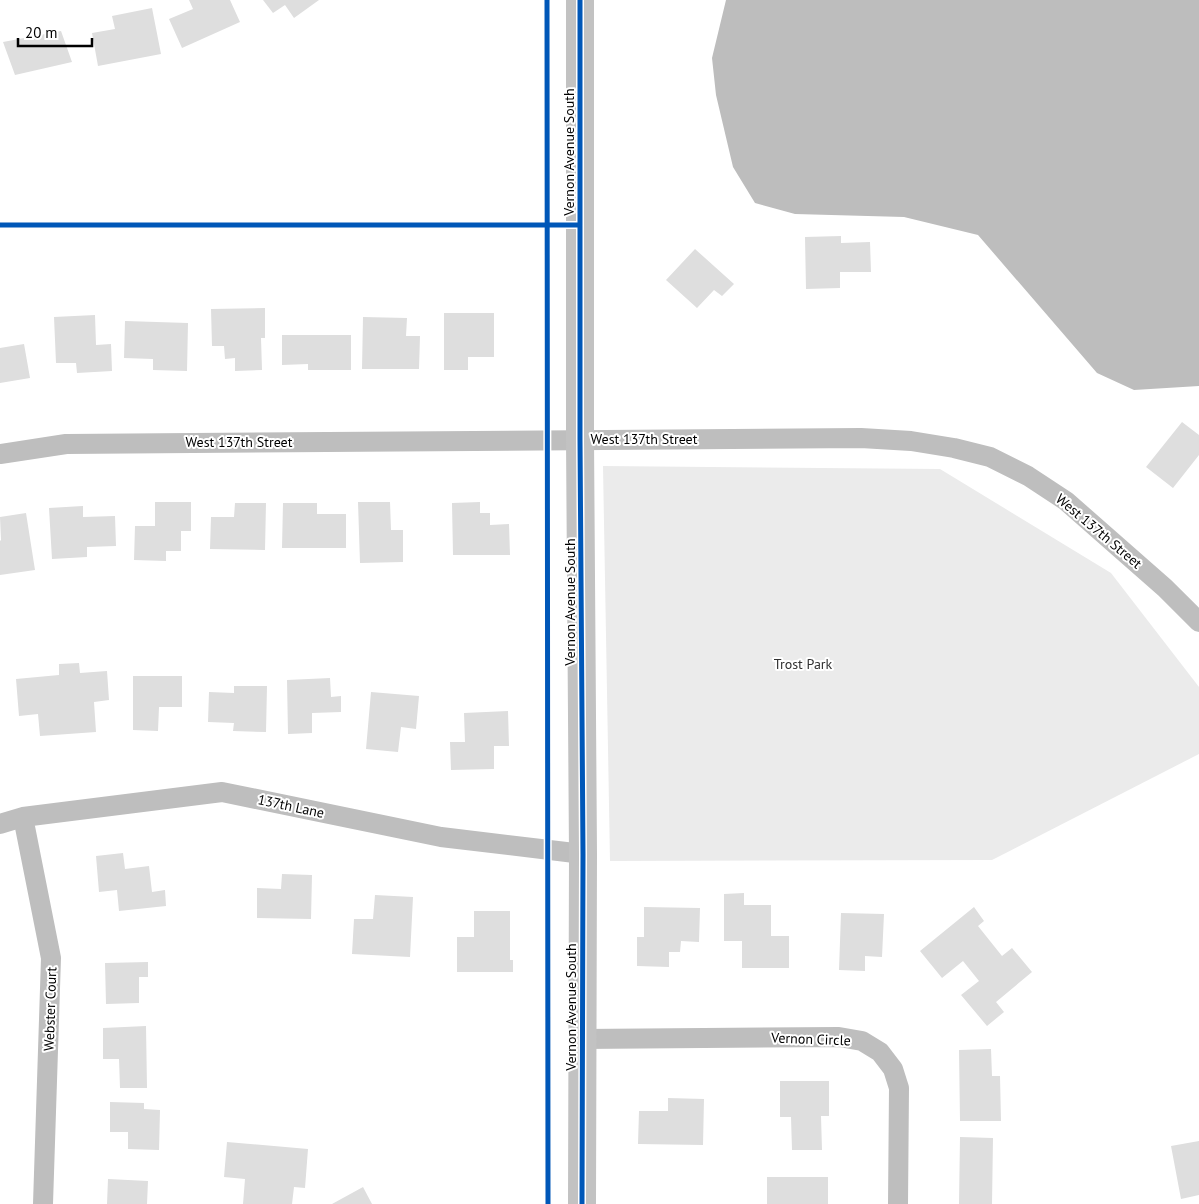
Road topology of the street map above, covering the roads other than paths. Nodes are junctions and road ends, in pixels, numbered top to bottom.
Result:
1 (580, 0) edge
2 (580, 440) junction
3 (0, 454) edge
4 (1199, 622) edge
5 (23, 817) junction
6 (0, 824) edge
7 (583, 854) junction
8 (582, 1039) junction
9 (43, 1204) edge
10 (582, 1204) edge
11 (898, 1204) edge

1 - 2 street, Vernon Avenue South
2 - 3 street, West 137th Street
2 - 4 street, West 137th Street
2 - 7 street, Vernon Avenue South
5 - 6 street, 137th Lane
5 - 7 street, 137th Lane
5 - 9 street, Webster Court
7 - 8 street, Vernon Avenue South
8 - 10 street, Vernon Avenue South
8 - 11 street, Vernon Circle

